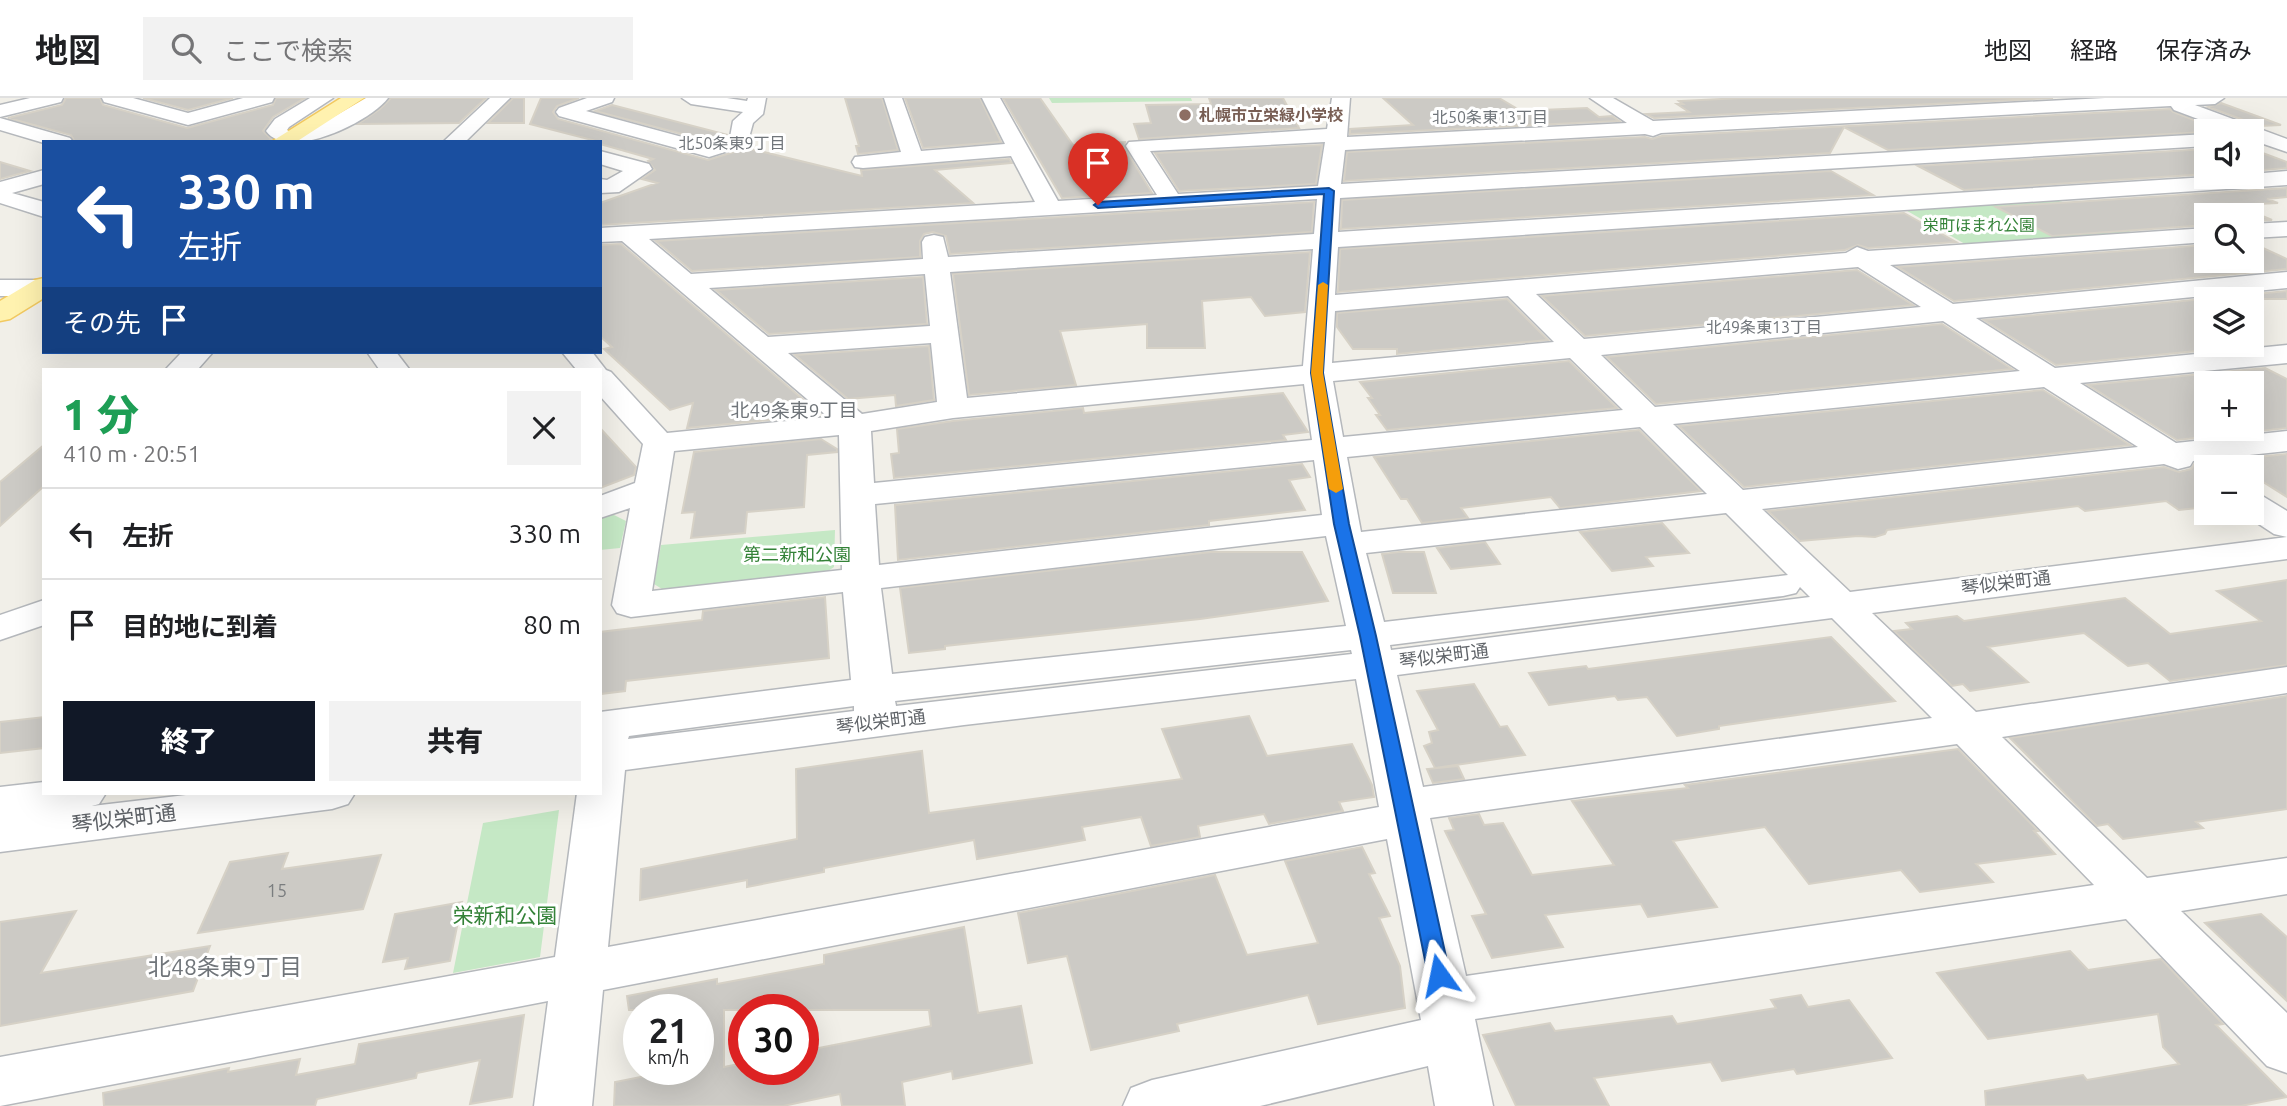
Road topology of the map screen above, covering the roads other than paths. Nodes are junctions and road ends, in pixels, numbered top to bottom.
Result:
1 (54, 98) edge
2 (111, 98) edge
3 (265, 98) edge
4 (324, 98) edge
5 (355, 98) edge
6 (379, 98) edge
7 (501, 98) edge
8 (605, 98) edge
9 (691, 98) edge
10 (893, 98) edge
11 (991, 98) edge
12 (1628, 98) edge
13 (1895, 98) edge
14 (2215, 98) edge
15 (1600, 99) edge
16 (2168, 101) junction
17 (755, 103) edge
18 (0, 111) edge
19 (214, 112) junction
20 (1922, 113) junction
21 (2214, 119) edge
22 (0, 124) edge
23 (1338, 126) edge
24 (1649, 128) junction
25 (283, 134) edge
26 (2264, 134) edge
27 (2287, 135) edge
28 (2264, 138) edge
29 (56, 140) edge
30 (455, 140) edge
31 (2194, 141) edge
32 (2287, 146) edge
33 (1019, 149) junction
34 (1991, 153) junction
35 (914, 158) junction
36 (602, 159) edge
37 (863, 162) dead end
38 (1717, 169) junction
39 (42, 178) edge
40 (2287, 178) edge
41 (602, 187) edge
42 (0, 189) edge
43 (1329, 191) junction
44 (2067, 192) junction
45 (0, 196) edge
46 (1171, 200) junction
47 (42, 208) edge
48 (1050, 208) junction
49 (2105, 209) dead end
50 (1787, 212) junction
51 (931, 215) junction
52 (2130, 220) dead end
53 (2287, 229) edge
54 (2264, 230) edge
55 (614, 235) edge
56 (2194, 235) edge
57 (2168, 237) junction
58 (1328, 242) junction
59 (2194, 249) edge
60 (1863, 259) junction
61 (936, 266) junction
62 (2252, 273) edge
63 (685, 282) junction
64 (2281, 284) edge
65 (42, 287) edge
66 (0, 288) edge
67 (42, 288) edge
68 (1515, 288) junction
69 (1321, 304) junction
70 (1945, 312) junction
71 (0, 313) edge
72 (944, 334) junction
73 (762, 346) junction
74 (1577, 348) junction
75 (197, 354) edge
76 (383, 354) edge
77 (578, 354) edge
78 (2287, 354) edge
79 (182, 368) edge
80 (393, 368) edge
81 (591, 368) edge
82 (1317, 373) junction
83 (2048, 377) junction
84 (606, 394) edge
85 (953, 409) junction
86 (1647, 416) junction
87 (855, 424) junction
88 (2287, 441) edge
89 (659, 443) junction
90 (1329, 446) junction
91 (2170, 454) junction
92 (2194, 468) edge
93 (652, 488) junction
94 (858, 495) junction
95 (1735, 501) junction
96 (602, 507) edge
97 (2264, 512) edge
98 (2287, 526) edge
99 (1344, 534) junction
100 (2287, 548) edge
101 (862, 580) junction
102 (1828, 592) junction
103 (42, 613) edge
104 (0, 628) edge
105 (1371, 650) junction
106 (2287, 680) edge
107 (875, 706) junction
108 (1967, 728) junction
109 (604, 741) edge
110 (602, 760) edge
111 (273, 795) edge
112 (598, 795) edge
113 (67, 802) edge
114 (0, 803) edge
115 (1404, 813) junction
116 (0, 835) edge
117 (2287, 876) edge
118 (2136, 899) junction
119 (580, 972) junction
120 (1448, 1019) junction
121 (2287, 1049) edge
122 (9, 1089) edge
123 (563, 1106) edge
124 (1152, 1106) edge
125 (1464, 1106) edge

1 - 18 street
2 - 19 street
3 - 19 street
4 - 25 street
5 - 25 main road
6 - 25 street
7 - 30 street
8 - 17 street
9 - 17 street
10 - 35 street
11 - 33 street
12 - 15 street
13 - 20 street
14 - 16 street
15 - 24 street
16 - 20 street
16 - 21 street
19 - 25 street
20 - 24 street
20 - 34 street
22 - 29 street
23 - 24 street
23 - 43 street
23 - 46 street
24 - 38 street
26 - 27 street
28 - 32 street
31 - 34 street
33 - 35 street
33 - 48 street
34 - 38 street
34 - 44 street
35 - 37 street
36 - 41 street
38 - 43 street
38 - 50 street
39 - 42 street
40 - 44 street
43 - 46 street
43 - 58 street
44 - 49 street
44 - 50 street
45 - 47 street
46 - 48 street
48 - 51 street
50 - 58 street
50 - 60 street
51 - 55 street
51 - 61 street
52 - 57 street
53 - 54 street
55 - 63 street
56 - 57 street
57 - 59 street
57 - 60 street
58 - 61 street
58 - 69 street
60 - 68 street
60 - 70 street
61 - 63 street
61 - 72 street
62 - 64 street
63 - 73 street
64 - 70 street
65 - 66 street
67 - 71 main road
68 - 69 street
68 - 74 street
69 - 82 street
70 - 74 street
70 - 83 street
72 - 73 street
72 - 85 street
73 - 87 street
74 - 82 street
74 - 86 street
75 - 79 street
76 - 80 street
77 - 81 street
78 - 83 street
82 - 85 street
82 - 90 street
83 - 86 street
83 - 91 street
84 - 89 street
85 - 87 street
86 - 90 street
86 - 95 street
87 - 89 street
87 - 94 street
88 - 91 street
89 - 93 street
90 - 94 street
90 - 99 street
91 - 92 street
91 - 95 street
93 - 96 street
93 - 101 street
94 - 101 street
95 - 99 street
95 - 102 street
97 - 98 street
98 - 102 street, 琴似栄町通
99 - 101 street
99 - 105 street
100 - 102 street, 琴似栄町通
101 - 107 street
102 - 105 street, 琴似栄町通
102 - 108 street
103 - 104 street
105 - 107 street, 琴似栄町通
105 - 115 street
106 - 108 street
107 - 109 street, 琴似栄町通
108 - 115 street
108 - 118 street
109 - 110 street
111 - 113 street, 琴似栄町通
112 - 119 street
113 - 114 street, 琴似栄町通
113 - 116 street, 琴似栄町通
115 - 119 street
115 - 120 street
117 - 118 street
118 - 120 street
118 - 121 street
119 - 122 street
119 - 123 street
120 - 124 street
120 - 125 street

